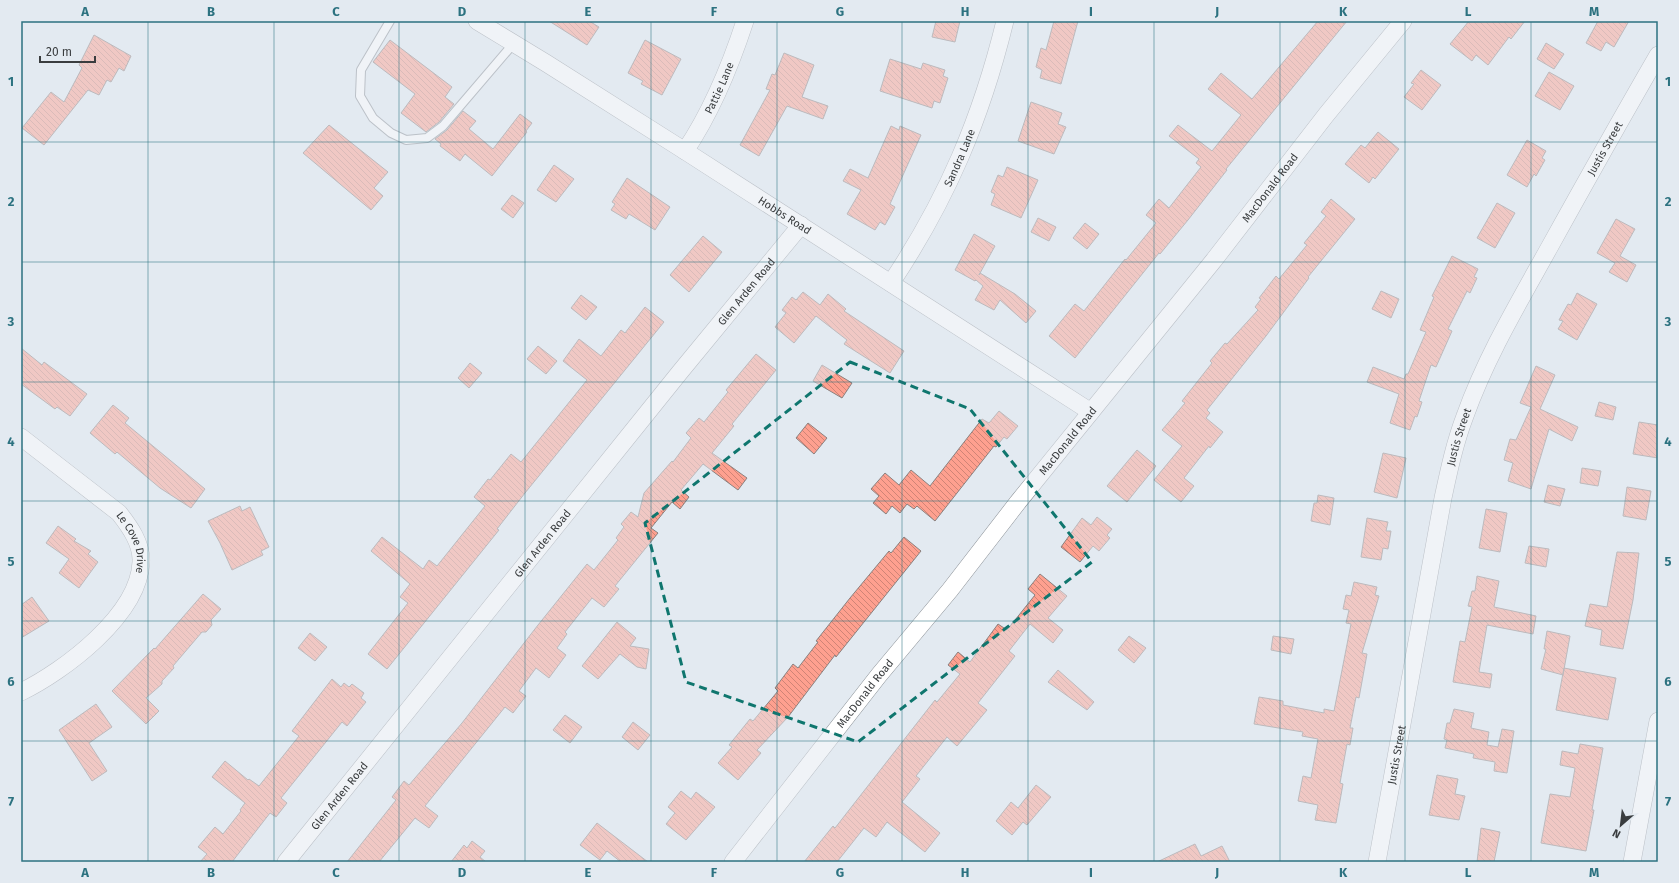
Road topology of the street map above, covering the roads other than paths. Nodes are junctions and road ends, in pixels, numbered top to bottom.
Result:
1 (390, 21) edge
2 (477, 21) edge
3 (745, 21) edge
4 (1005, 21) edge
5 (1403, 21) edge
6 (514, 43) junction
7 (1658, 55) edge
8 (685, 151) junction
9 (801, 225) junction
10 (891, 284) junction
11 (1091, 412) junction
12 (21, 437) edge
13 (21, 692) edge
14 (1658, 721) edge
15 (286, 862) edge
16 (733, 862) edge
17 (1377, 862) edge
18 (1632, 862) edge

1 - 6 lane
2 - 6 street, Hobbs Road
3 - 8 street, Pattie Lane
4 - 10 street, Sandra Lane
5 - 11 street, MacDonald Road
6 - 8 street, Hobbs Road
7 - 17 street, Justis Street
8 - 9 street, Hobbs Road
9 - 10 street, Hobbs Road
9 - 15 street, Glen Arden Road
10 - 11 street, Hobbs Road
11 - 16 street, MacDonald Road
12 - 13 street, Le Cove Drive
14 - 18 street

